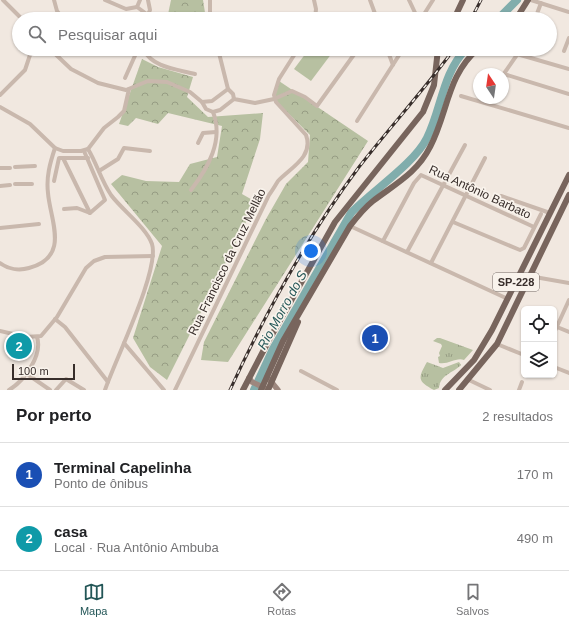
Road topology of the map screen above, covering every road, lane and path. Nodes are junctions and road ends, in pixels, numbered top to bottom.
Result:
1 (4, 0) edge
2 (54, 0) edge
3 (105, 0) edge
4 (140, 0) edge
5 (148, 0) edge
6 (210, 0) edge
7 (314, 0) edge
8 (370, 0) edge
9 (409, 0) edge
10 (433, 0) edge
11 (463, 0) edge
12 (530, 0) edge
13 (539, 2) edge
14 (137, 7) junction
15 (15, 12) edge
16 (58, 12) edge
17 (142, 12) edge
18 (149, 12) edge
19 (210, 12) edge
20 (316, 12) edge
21 (374, 12) edge
22 (416, 12) edge
23 (425, 12) edge
24 (457, 12) edge
25 (521, 12) edge
26 (537, 12) edge
27 (569, 12) edge
28 (569, 38) edge
29 (564, 51) dead end
30 (30, 56) edge
31 (57, 56) edge
32 (135, 56) edge
33 (148, 56) edge
34 (220, 56) edge
35 (294, 56) edge
36 (353, 56) edge
37 (390, 56) edge
38 (399, 56) edge
39 (437, 56) edge
40 (470, 56) edge
41 (516, 56) edge
42 (524, 56) edge
43 (393, 65) junction
44 (507, 68) edge
45 (569, 69) edge
46 (195, 74) dead end
47 (509, 76) edge
48 (125, 78) dead end
49 (129, 89) junction
50 (228, 89) junction
51 (569, 94) edge
52 (0, 95) edge
53 (461, 96) dead end
54 (234, 99) junction
55 (274, 99) junction
56 (210, 101) junction
57 (202, 102) junction
58 (0, 107) edge
59 (211, 111) junction
60 (357, 121) dead end
61 (569, 128) edge
62 (216, 132) junction
63 (198, 143) dead end
64 (464, 145) dead end
65 (55, 148) junction
66 (86, 150) junction
67 (150, 152) dead end
68 (63, 158) junction
69 (88, 158) junction
70 (485, 158) dead end
71 (35, 166) dead end
72 (15, 167) dead end
73 (0, 168) edge
74 (10, 168) dead end
75 (98, 171) junction
76 (569, 176) edge
77 (54, 181) dead end
78 (15, 184) dead end
79 (32, 184) dead end
80 (10, 185) dead end
81 (0, 186) edge
82 (443, 186) junction
83 (191, 190) dead end
84 (569, 195) edge
85 (501, 196) dead end
86 (466, 197) junction
87 (64, 209) dead end
88 (90, 213) junction
89 (550, 213) junction
90 (541, 214) dead end
91 (453, 222) junction
92 (39, 224) dead end
93 (350, 226) junction
94 (0, 228) edge
95 (534, 228) junction
96 (383, 241) junction
97 (407, 252) junction
98 (153, 256) junction
99 (0, 263) edge
100 (431, 263) junction
101 (529, 276) junction
102 (569, 283) edge
103 (508, 298) junction
104 (569, 300) edge
105 (303, 309) junction
106 (55, 319) junction
107 (557, 327) joint
108 (0, 331) edge
109 (569, 332) edge
110 (37, 337) junction
111 (124, 343) junction
112 (497, 344) junction
113 (521, 354) edge
114 (557, 368) edge
115 (301, 370) dead end
116 (569, 373) edge
117 (27, 374) junction
118 (268, 375) junction
119 (249, 378) junction
120 (469, 380) junction
121 (108, 382) junction
122 (271, 382) junction
123 (522, 382) dead end
124 (263, 388) edge
125 (9, 390) edge
126 (50, 390) edge
127 (56, 390) edge
128 (84, 390) edge
129 (105, 390) edge
130 (164, 390) edge
131 (175, 390) edge
132 (243, 390) edge
133 (278, 390) edge
134 (337, 390) edge
135 (445, 390) edge
136 (459, 390) edge
137 (490, 390) edge
138 (519, 390) edge

1 - 15 street
2 - 16 street
3 - 14 street
4 - 14 street
5 - 18 street
6 - 19 street
7 - 20 street
8 - 21 street
9 - 22 street
10 - 23 street
11 - 24 main road
12 - 13 street
12 - 25 main road
13 - 26 street
13 - 27 street
14 - 17 street
28 - 29 street
30 - 52 street
31 - 49 street
32 - 48 street
33 - 46 street
34 - 50 street
35 - 55 street
36 - 55 street
37 - 43 street
38 - 43 street
39 - 119 main road
40 - 93 main road
41 - 44 street
42 - 45 street
43 - 60 street
47 - 51 street
49 - 57 street
49 - 66 street
50 - 54 street
50 - 56 street
53 - 61 street
54 - 55 street
54 - 59 street
55 - 131 street, Rua Francisco da Cruz Mellão
56 - 57 street
56 - 59 street
57 - 59 street
58 - 65 street
59 - 62 street
62 - 63 street
62 - 83 street
64 - 82 street
65 - 66 street
65 - 99 street
66 - 69 street
66 - 75 street
67 - 75 street
68 - 69 street
68 - 77 street
68 - 88 street
69 - 88 street
70 - 86 street
71 - 72 street
73 - 74 street
75 - 98 street
76 - 89 main road, SP-228
78 - 79 street
80 - 81 street
82 - 86 street, Rua Antônio Barbato
82 - 96 street, Rua Antônio Barbato
82 - 97 street
84 - 101 main road, SP-228
85 - 89 street
86 - 91 street
86 - 95 street, Rua Antônio Barbato
87 - 88 street
89 - 103 main road, SP-228
90 - 95 street
91 - 95 street
91 - 100 street
92 - 94 street
93 - 96 street
93 - 105 main road
96 - 97 street
97 - 100 street
98 - 106 street
98 - 111 street
100 - 103 street
101 - 102 street
101 - 112 main road, SP-228
103 - 135 main road, SP-228
104 - 107 street
105 - 118 main road
105 - 122 main road
106 - 110 street
106 - 121 street
107 - 109 street
108 - 110 street
110 - 117 street
111 - 121 street
111 - 130 street
112 - 113 street
112 - 120 main road, SP-228
114 - 116 street
115 - 134 street
117 - 125 street
117 - 126 street
118 - 122 main road
118 - 124 main road
119 - 124 main road
119 - 132 main road
120 - 136 main road, SP-228
120 - 137 street
121 - 129 street
122 - 124 main road
122 - 133 main road
123 - 138 street
127 - 128 street

